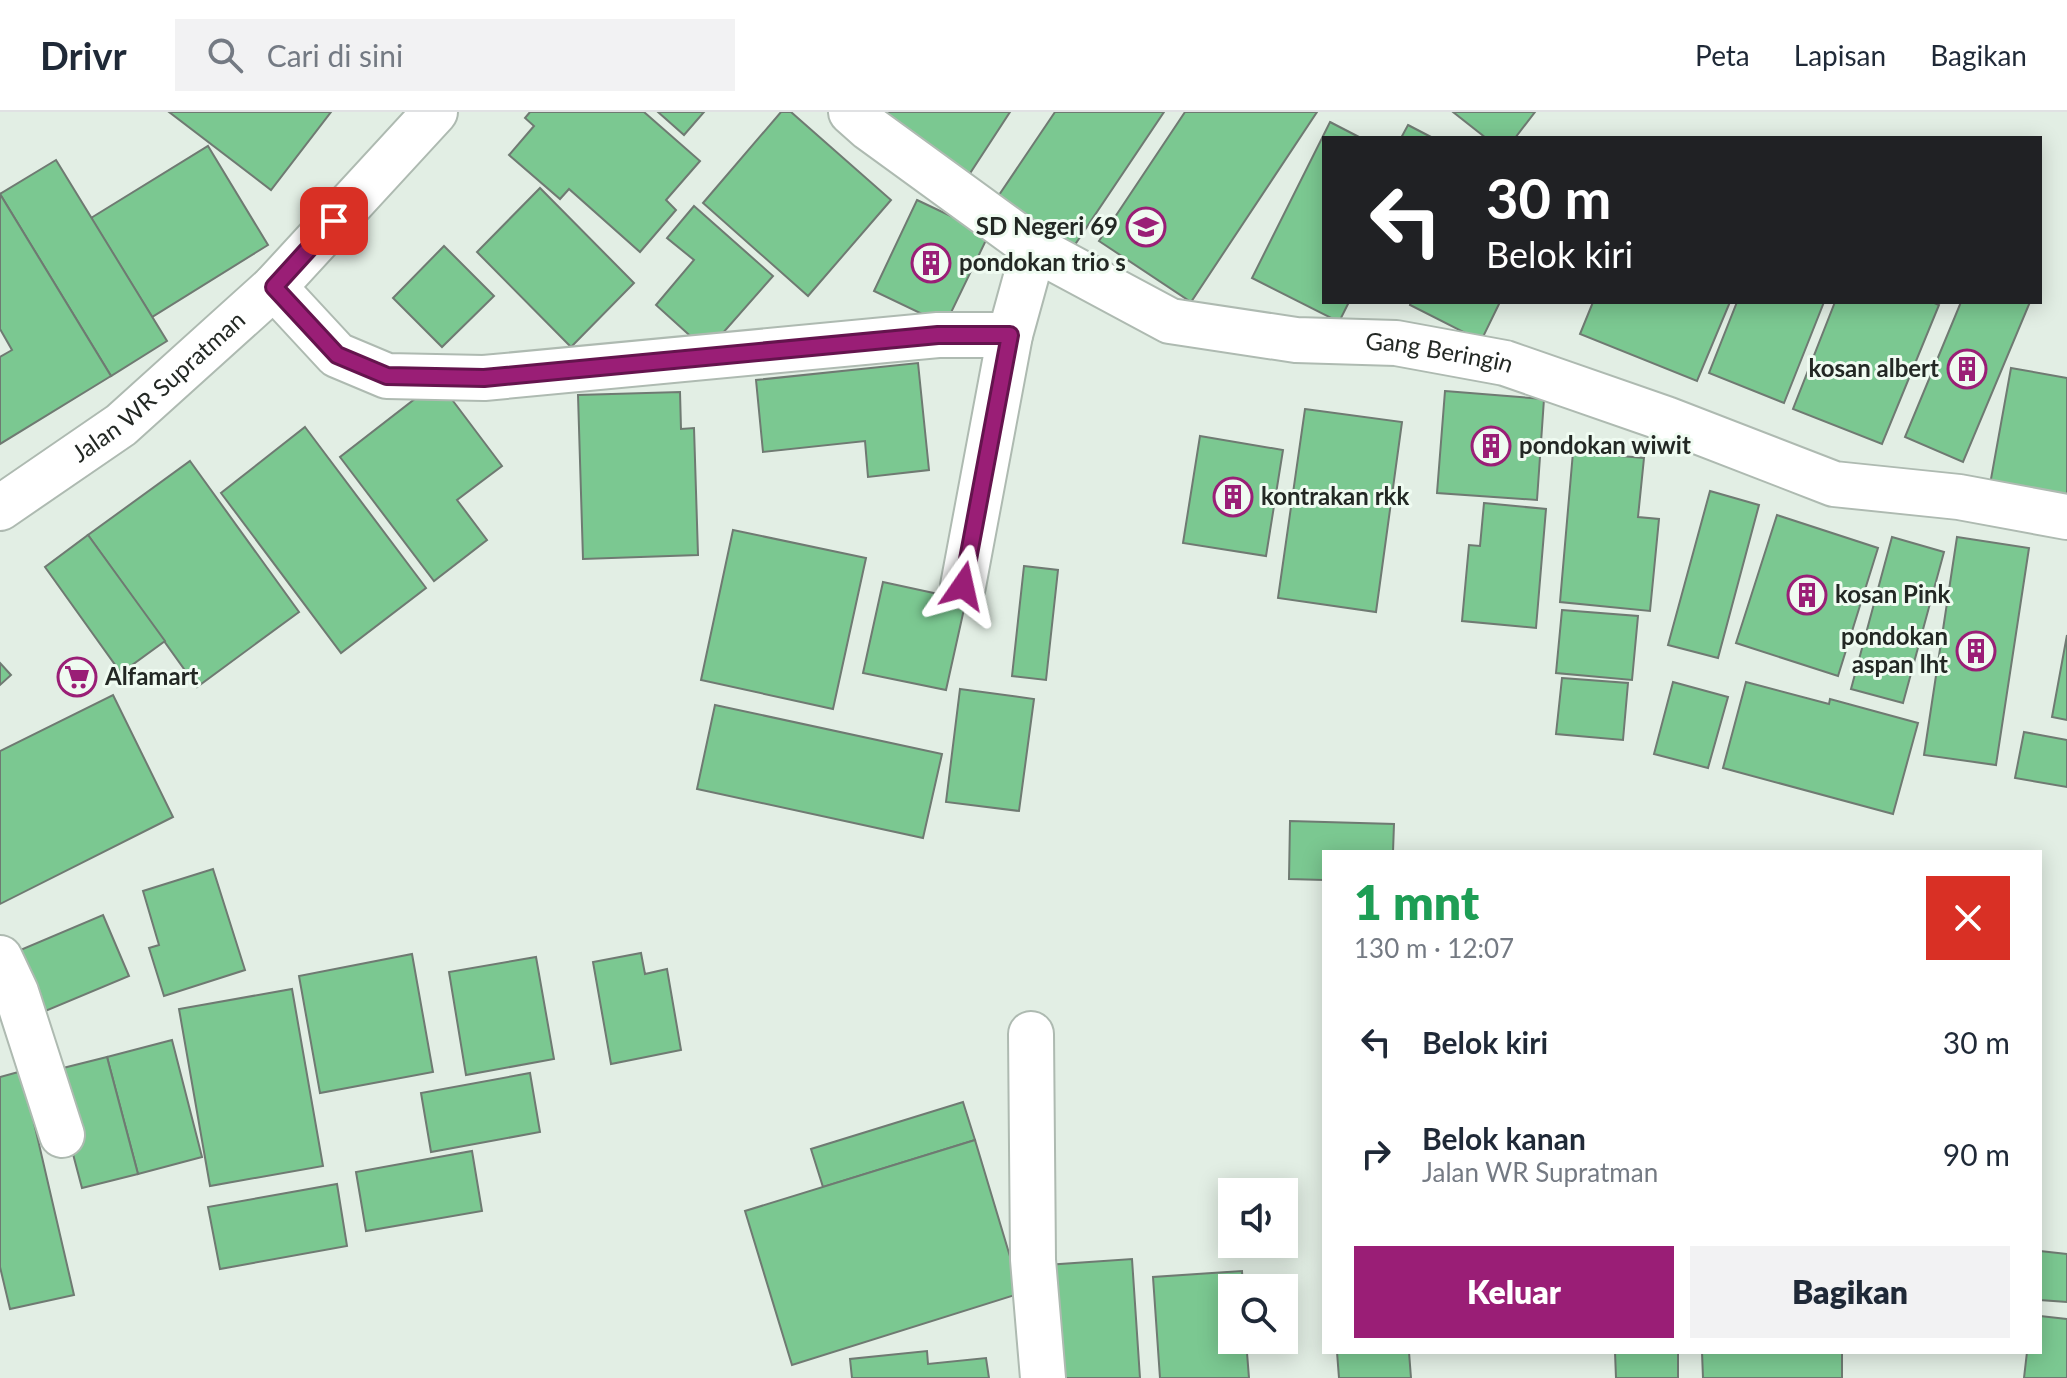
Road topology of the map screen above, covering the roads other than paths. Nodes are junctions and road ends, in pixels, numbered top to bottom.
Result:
1 (435, 112) edge
2 (851, 112) edge
3 (1034, 248) junction
4 (274, 287) junction
5 (1010, 335) junction
6 (0, 508) edge
7 (2067, 517) edge
8 (963, 586) dead end
9 (0, 958) edge
10 (1031, 1034) dead end
11 (62, 1135) dead end
12 (1043, 1378) edge

1 - 4 main road, Jalan WR Supratman
2 - 3 main road, Gang Beringin
3 - 5 main road
3 - 7 main road, Gang Beringin
4 - 5 main road
4 - 6 main road, Jalan WR Supratman
5 - 8 main road
9 - 11 main road
10 - 12 main road

